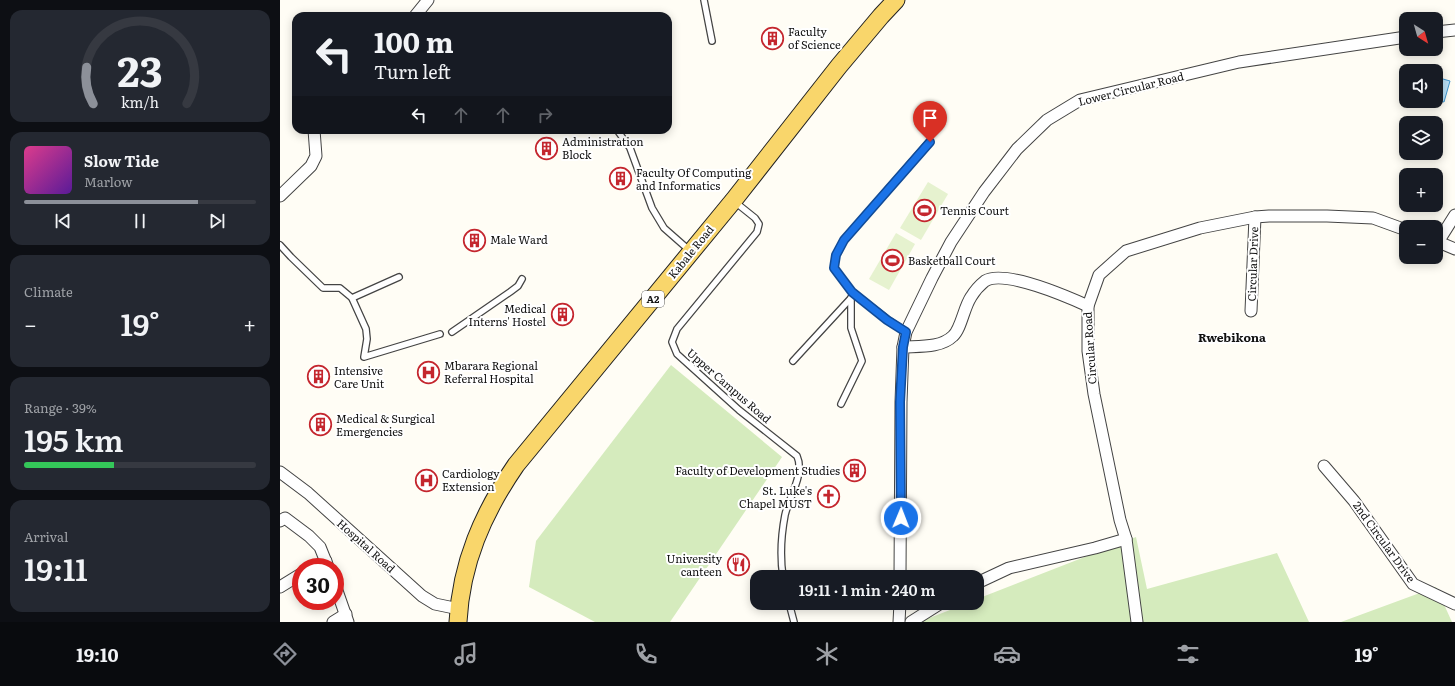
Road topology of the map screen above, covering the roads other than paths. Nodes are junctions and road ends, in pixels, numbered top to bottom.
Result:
1 (428, 0) edge
2 (704, 0) edge
3 (896, 0) edge
4 (418, 12) edge
5 (1455, 30) edge
6 (1443, 31) edge
7 (1399, 38) edge
8 (712, 41) dead end
9 (314, 134) edge
10 (620, 134) edge
11 (930, 142) dead end
12 (280, 196) edge
13 (733, 201) junction
14 (1455, 215) edge
15 (1255, 217) junction
16 (1399, 227) edge
17 (1443, 233) edge
18 (1443, 244) edge
19 (280, 245) edge
20 (1455, 249) edge
21 (691, 252) junction
22 (398, 277) dead end
23 (522, 279) dead end
24 (852, 292) junction
25 (352, 298) junction
26 (851, 298) junction
27 (1088, 306) junction
28 (1251, 311) dead end
29 (452, 332) dead end
30 (906, 332) junction
31 (440, 334) dead end
32 (903, 347) junction
33 (793, 361) dead end
34 (841, 404) dead end
35 (1324, 466) dead end
36 (280, 472) edge
37 (280, 521) edge
38 (1126, 538) junction
39 (325, 558) edge
40 (782, 570) edge
41 (900, 570) edge
42 (292, 580) edge
43 (984, 580) edge
44 (280, 587) edge
45 (1455, 604) edge
46 (790, 610) edge
47 (900, 610) edge
48 (930, 610) edge
49 (459, 616) edge
50 (347, 618) edge
51 (333, 622) edge
52 (794, 622) edge
53 (899, 622) edge
54 (911, 622) edge
55 (1137, 622) edge

1 - 4 street
2 - 8 lane
3 - 13 main road, Kabale Road / A2
5 - 6 street
7 - 30 street, Lower Circular Road
9 - 12 street
10 - 21 lane
11 - 24 lane
13 - 21 main road, Kabale Road / A2
13 - 40 lane, Upper Campus Road
14 - 17 street
15 - 16 street, Circular Road
15 - 27 street, Circular Road
15 - 28 street, Circular Drive
18 - 20 street
19 - 25 lane
21 - 49 main road, Kabale Road / A2
22 - 25 lane
23 - 29 lane
24 - 26 lane
24 - 30 lane
25 - 31 lane
26 - 33 lane
26 - 34 lane
27 - 32 street
27 - 38 street, Circular Road
30 - 32 street, Lower Circular Road
32 - 41 street, Lower Circular Road
35 - 45 street, 2nd Circular Drive
36 - 49 street, Hospital Road
37 - 39 street
38 - 43 street
38 - 55 street, Circular Road
42 - 44 street
46 - 52 lane
47 - 53 street
48 - 54 street
50 - 51 street

